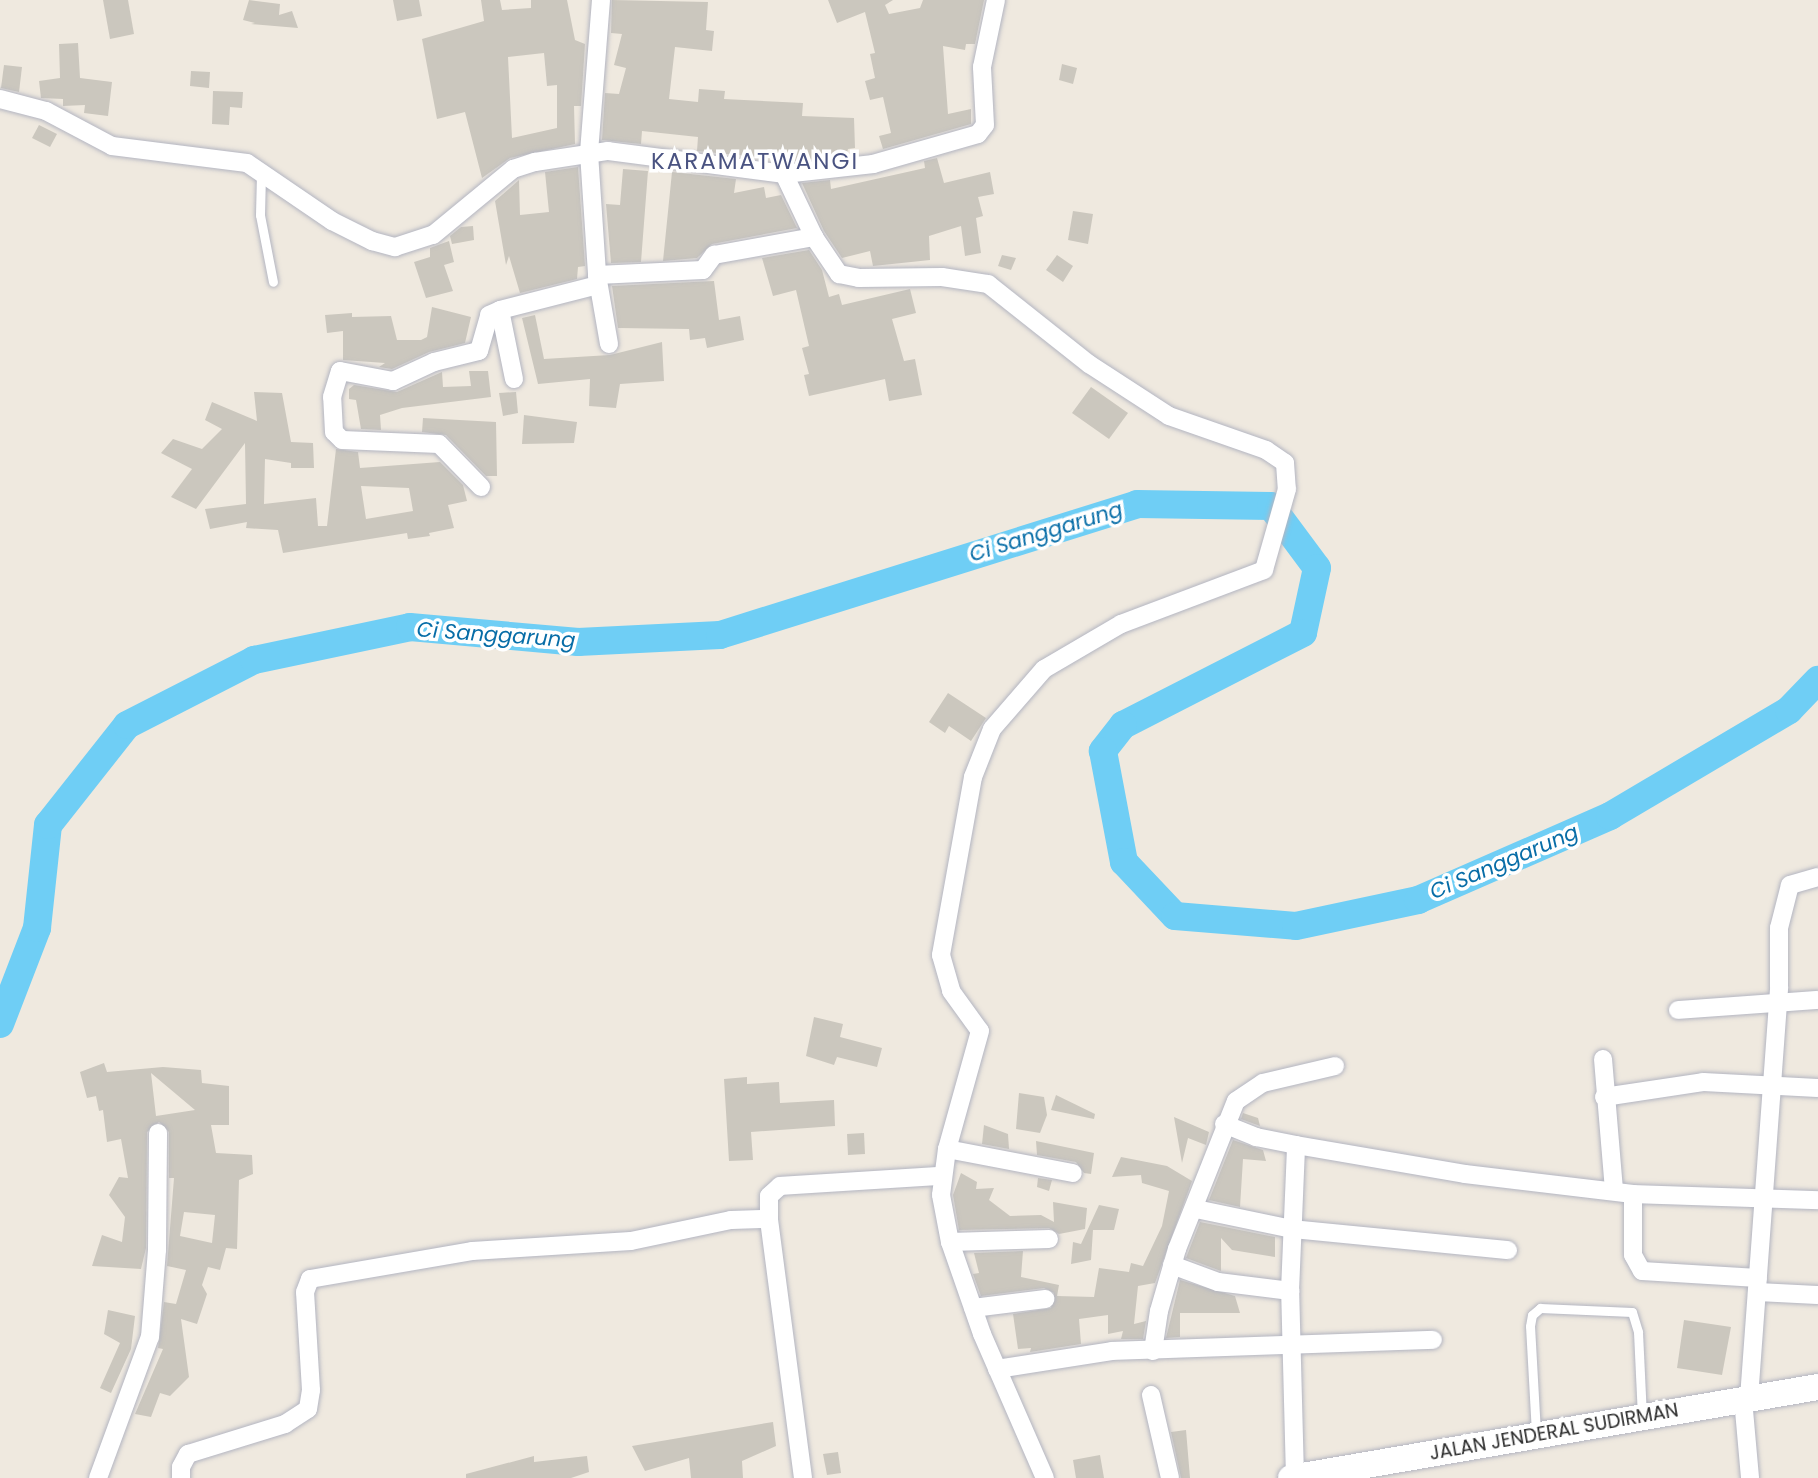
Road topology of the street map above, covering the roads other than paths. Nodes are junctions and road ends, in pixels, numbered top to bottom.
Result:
1 (601, 0) edge
2 (996, 0) edge
3 (0, 99) edge
4 (589, 153) junction
5 (262, 171) junction
6 (784, 174) junction
7 (814, 237) junction
8 (597, 280) junction
9 (274, 282) dead end
10 (500, 310) junction
11 (609, 344) dead end
12 (514, 379) dead end
13 (481, 486) dead end
14 (1818, 877) edge
15 (1818, 1000) edge
16 (1778, 1003) junction
17 (1678, 1010) dead end
18 (1603, 1059) dead end
19 (1335, 1066) dead end
20 (1773, 1087) junction
21 (1818, 1088) edge
22 (1604, 1097) junction
23 (1224, 1124) junction
24 (158, 1133) dead end
25 (1296, 1144) junction
26 (947, 1149) junction
27 (1073, 1173) dead end
28 (941, 1177) junction
29 (1614, 1191) junction
30 (1633, 1194) junction
31 (1818, 1200) edge
32 (1763, 1201) junction
33 (1196, 1209) junction
34 (769, 1219) junction
35 (1292, 1228) junction
36 (1049, 1240) dead end
37 (950, 1242) junction
38 (1508, 1250) dead end
39 (1172, 1265) junction
40 (1757, 1285) junction
41 (1290, 1291) junction
42 (1818, 1295) edge
43 (1045, 1299) dead end
44 (973, 1308) junction
45 (1433, 1340) dead end
46 (1292, 1344) junction
47 (1149, 1351) junction
48 (997, 1369) junction
49 (1818, 1387) edge
50 (1151, 1395) dead end
51 (1746, 1399) junction
52 (1642, 1417) junction
53 (1536, 1436) junction
54 (98, 1478) edge
55 (181, 1478) edge
56 (803, 1478) edge
57 (1045, 1478) edge
58 (1170, 1478) edge
59 (1293, 1478) edge
60 (1750, 1478) edge

1 - 4 street
2 - 6 street
3 - 5 street
4 - 5 street
4 - 6 street
4 - 8 street
5 - 9 lane
6 - 7 street
7 - 8 street
7 - 26 street
8 - 10 street
8 - 11 street
10 - 12 street
10 - 13 street
14 - 16 street
15 - 16 street
16 - 17 street
16 - 20 street
18 - 22 street
19 - 23 street
20 - 21 street
20 - 22 street
20 - 32 street
22 - 29 street
23 - 25 street
23 - 33 street
24 - 54 street
25 - 29 street
25 - 35 street
26 - 27 street
26 - 28 street
28 - 34 street
28 - 37 street
29 - 30 street
30 - 32 street
30 - 40 street
31 - 32 street
32 - 40 street
33 - 35 street
33 - 39 street
34 - 55 street
34 - 56 street
35 - 38 street
35 - 41 street
36 - 37 street
37 - 44 street
39 - 41 street
39 - 47 street
40 - 42 street
40 - 51 street
41 - 46 street
43 - 44 street
44 - 48 street
45 - 46 street
46 - 47 street
46 - 59 street
47 - 48 street
48 - 57 street
49 - 51 main road, JALAN JENDERAL SUDIRMAN
50 - 58 street
51 - 52 main road, JALAN JENDERAL SUDIRMAN
51 - 60 street
52 - 53 main road, JALAN JENDERAL SUDIRMAN
52 - 53 lane
53 - 59 main road, JALAN JENDERAL SUDIRMAN

